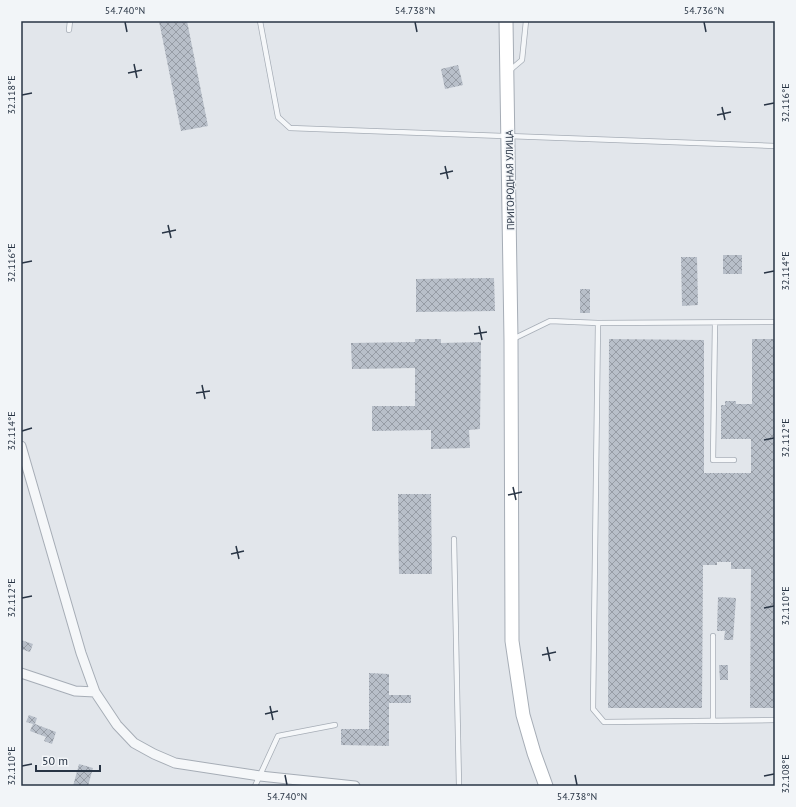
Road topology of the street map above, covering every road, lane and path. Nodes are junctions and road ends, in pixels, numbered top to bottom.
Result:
1 (70, 21) edge
2 (260, 21) edge
3 (506, 21) edge
4 (526, 21) edge
5 (69, 30) dead end
6 (507, 72) junction
7 (509, 135) junction
8 (775, 146) edge
9 (775, 322) edge
10 (598, 323) junction
11 (715, 323) junction
12 (511, 340) junction
13 (21, 448) edge
14 (734, 460) dead end
15 (454, 539) dead end
16 (714, 636) dead end
17 (21, 673) edge
18 (95, 692) junction
19 (713, 720) junction
20 (775, 720) edge
21 (335, 725) dead end
22 (260, 776) junction
23 (255, 786) edge
24 (355, 786) edge
25 (459, 786) edge
26 (546, 786) edge

1 - 5 lane
2 - 7 lane
3 - 6 street, ПРИГОРОДНАЯ УЛИЦА
4 - 6 lane
6 - 7 street, ПРИГОРОДНАЯ УЛИЦА
7 - 8 lane
7 - 12 street, ПРИГОРОДНАЯ УЛИЦА
9 - 11 lane
10 - 11 lane
10 - 12 lane
10 - 19 lane
11 - 14 lane
12 - 26 street, ПРИГОРОДНАЯ УЛИЦА
13 - 18 street
15 - 25 lane
16 - 19 lane
17 - 18 street
18 - 22 street
19 - 20 lane
21 - 22 lane
22 - 23 lane
22 - 24 street

